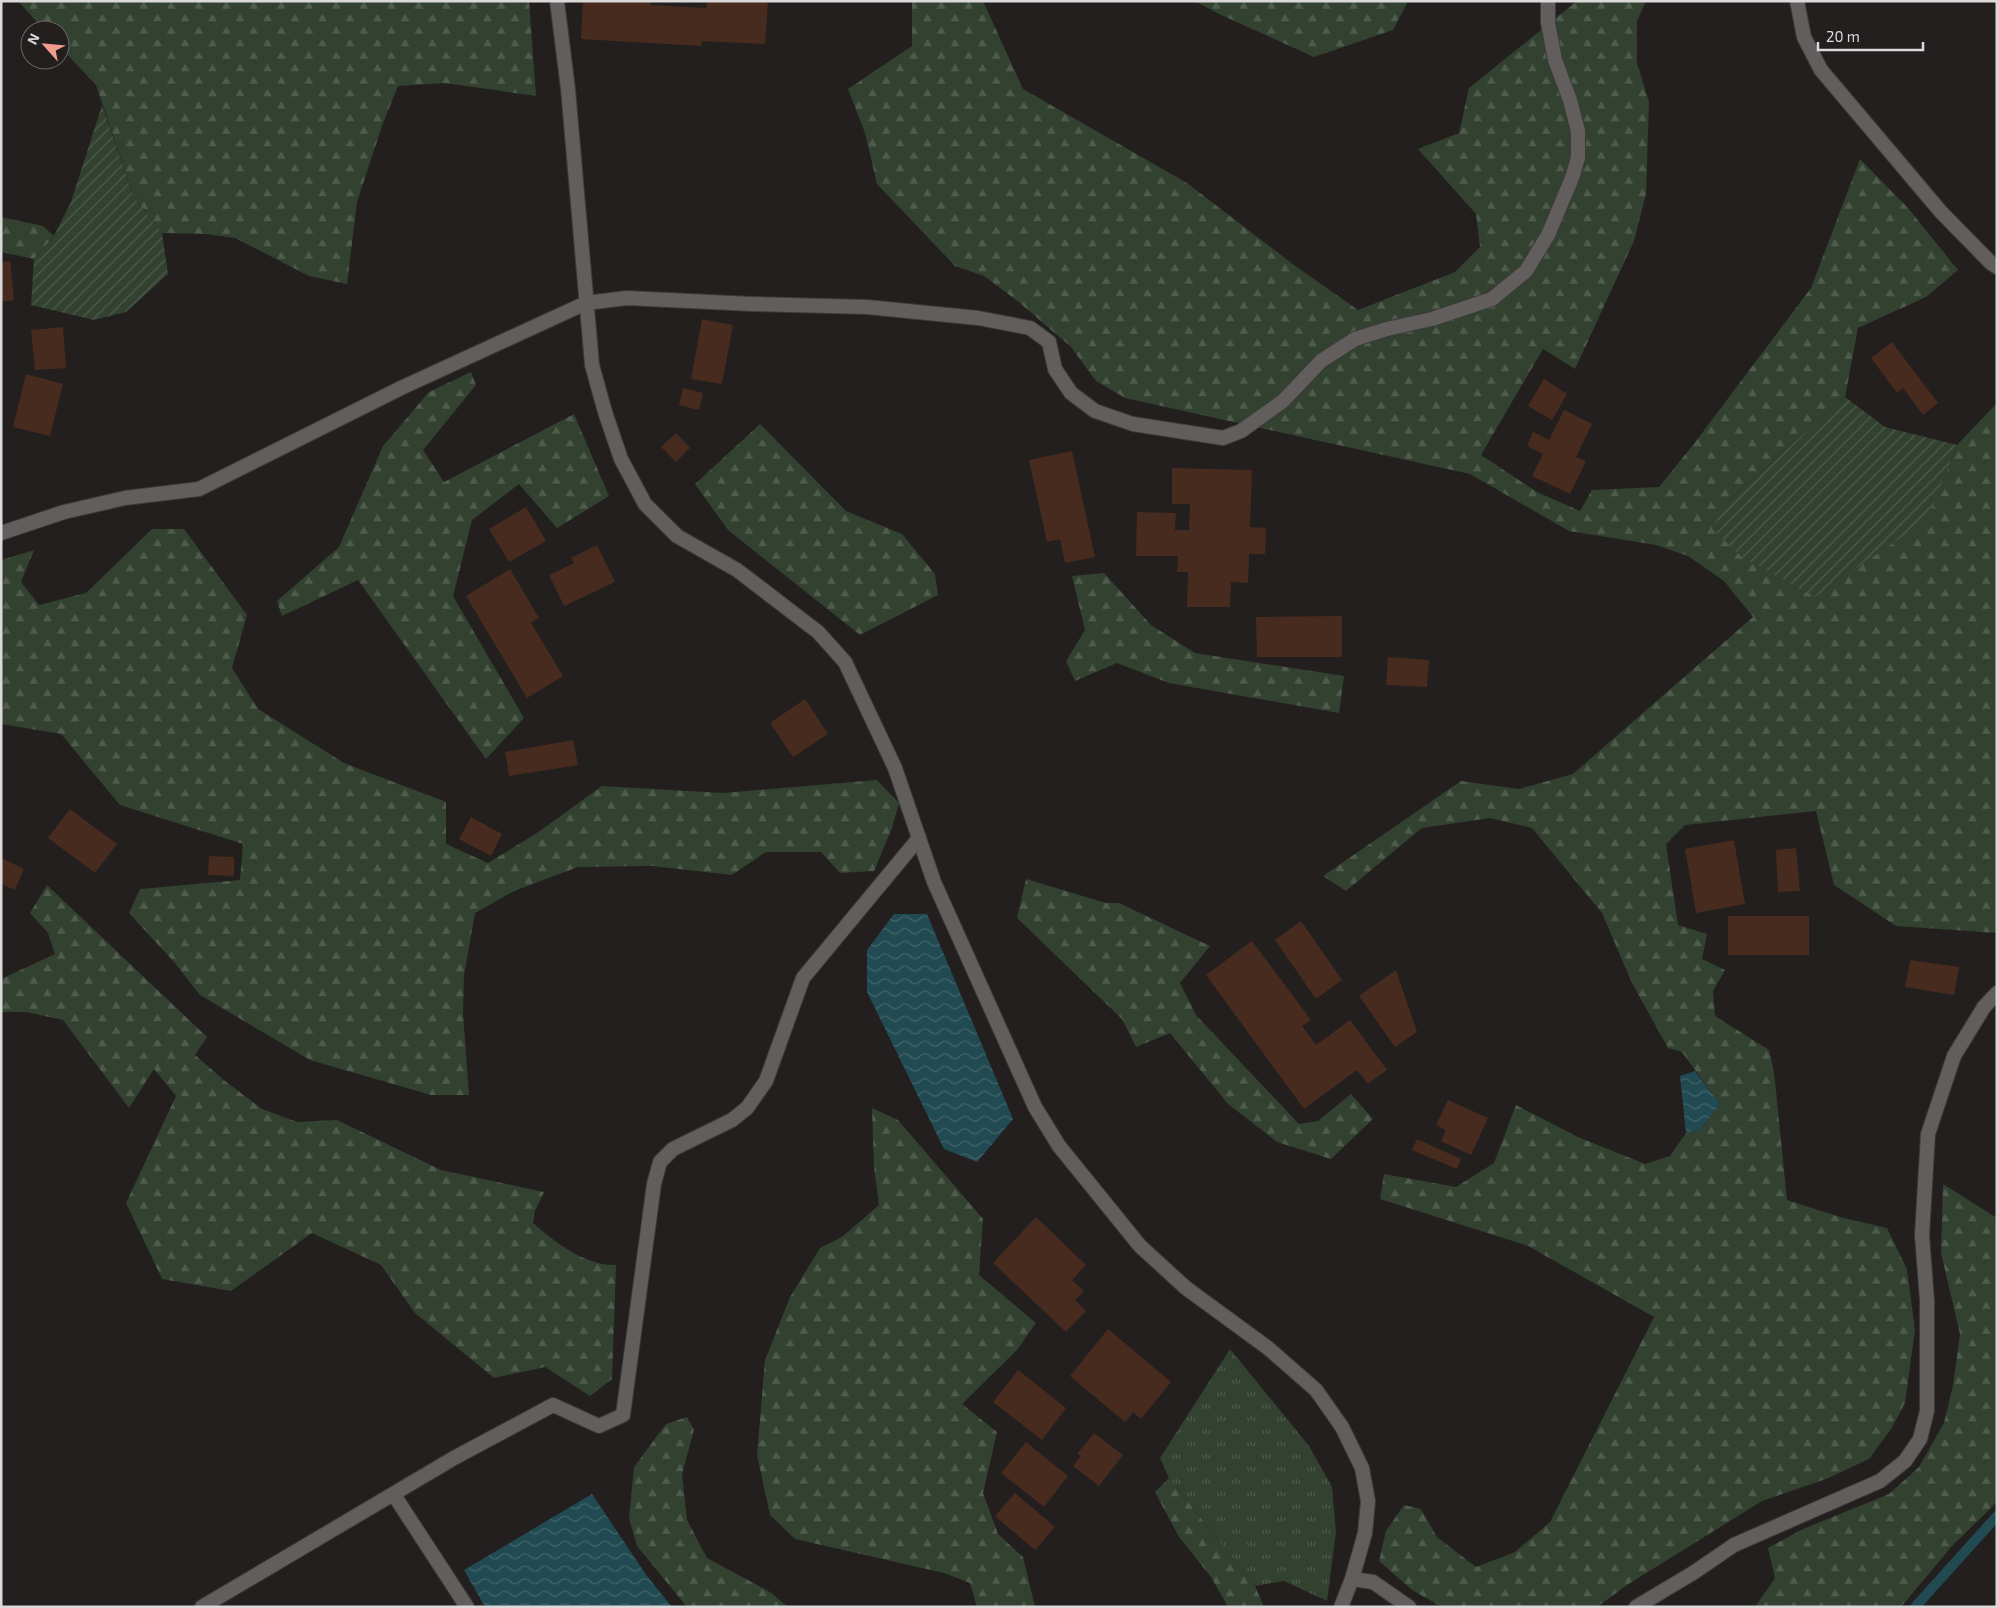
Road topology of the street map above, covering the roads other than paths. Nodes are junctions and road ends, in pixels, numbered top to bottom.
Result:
1 (556, 1) edge
2 (1548, 1) edge
3 (1798, 1) edge
4 (1997, 267) edge
5 (586, 303) junction
6 (1, 533) edge
7 (919, 838) junction
8 (1997, 993) edge
9 (394, 1495) junction
10 (1352, 1579) junction
11 (202, 1607) edge
12 (467, 1607) edge
13 (1341, 1607) edge
14 (1409, 1607) edge
15 (1636, 1607) edge

1 - 5 street
2 - 5 street
3 - 4 street
5 - 6 street
5 - 7 street
7 - 9 street
7 - 10 street
8 - 15 street
9 - 11 street
9 - 12 street
10 - 13 street
10 - 14 street

